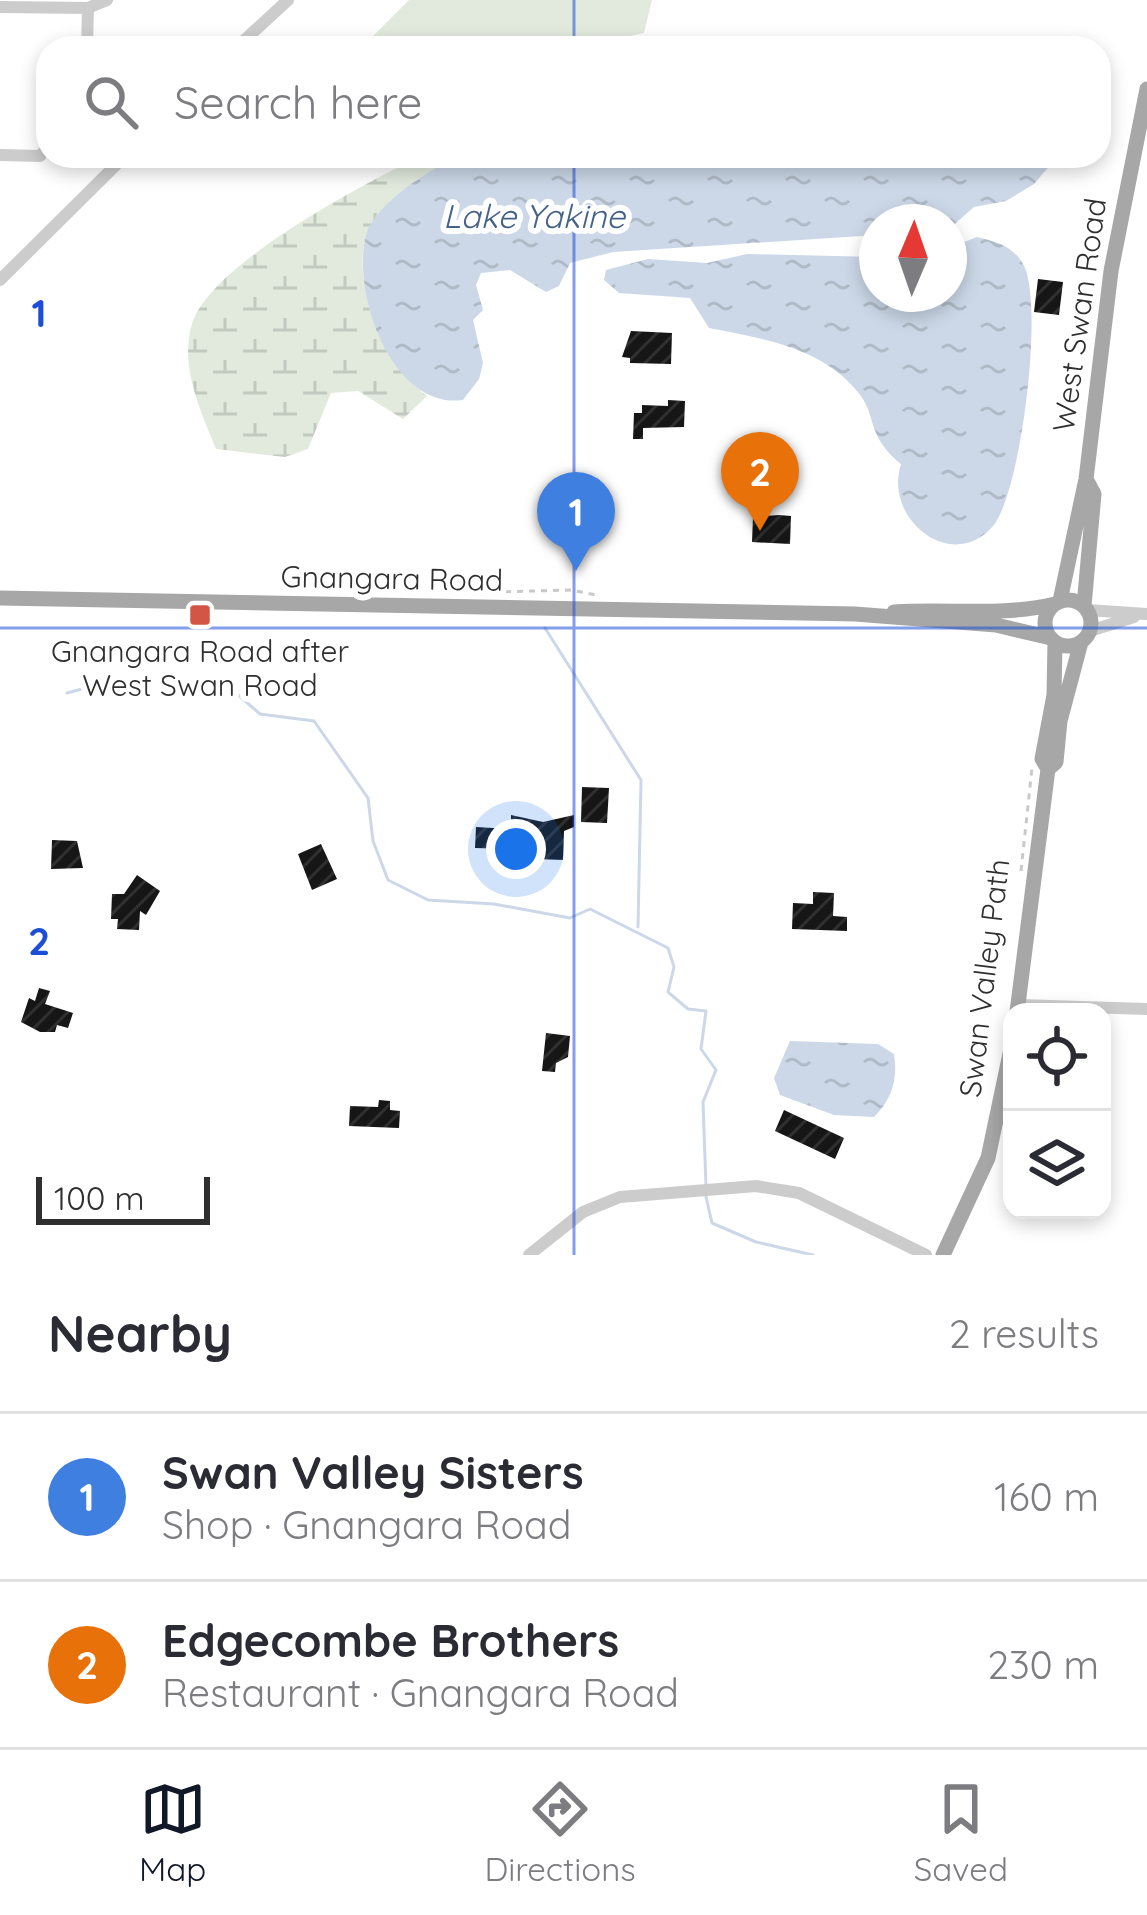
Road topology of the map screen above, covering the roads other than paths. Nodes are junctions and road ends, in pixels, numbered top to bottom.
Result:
1 (107, 0) edge
2 (287, 0) edge
3 (0, 7) edge
4 (88, 8) junction
5 (87, 36) edge
6 (249, 36) edge
7 (1147, 88) edge
8 (0, 154) edge
9 (36, 156) edge
10 (113, 168) edge
11 (0, 280) edge
12 (1086, 479) junction
13 (0, 598) edge
14 (1058, 602) junction
15 (1086, 608) junction
16 (855, 614) junction
17 (1147, 614) edge
18 (1086, 636) junction
19 (1053, 640) junction
20 (1048, 769) junction
21 (1019, 1003) edge
22 (1111, 1009) edge
23 (1147, 1009) edge
24 (1003, 1087) edge
25 (529, 1255) edge
26 (926, 1255) edge
27 (943, 1255) edge

1 - 4 street
2 - 6 street
3 - 4 street
4 - 5 street
7 - 12 main road, West Swan Road
8 - 9 street
10 - 11 street
12 - 14 main road, West Swan Road
12 - 15 main road, West Swan Road
13 - 16 main road, Gnangara Road
14 - 15 main road
14 - 16 main road, Gnangara Road
14 - 19 main road
15 - 17 street
15 - 18 main road
16 - 19 main road, Gnangara Road
17 - 18 street
18 - 19 main road
18 - 20 main road
19 - 20 main road
20 - 21 main road
22 - 23 street
24 - 27 main road
25 - 26 street

